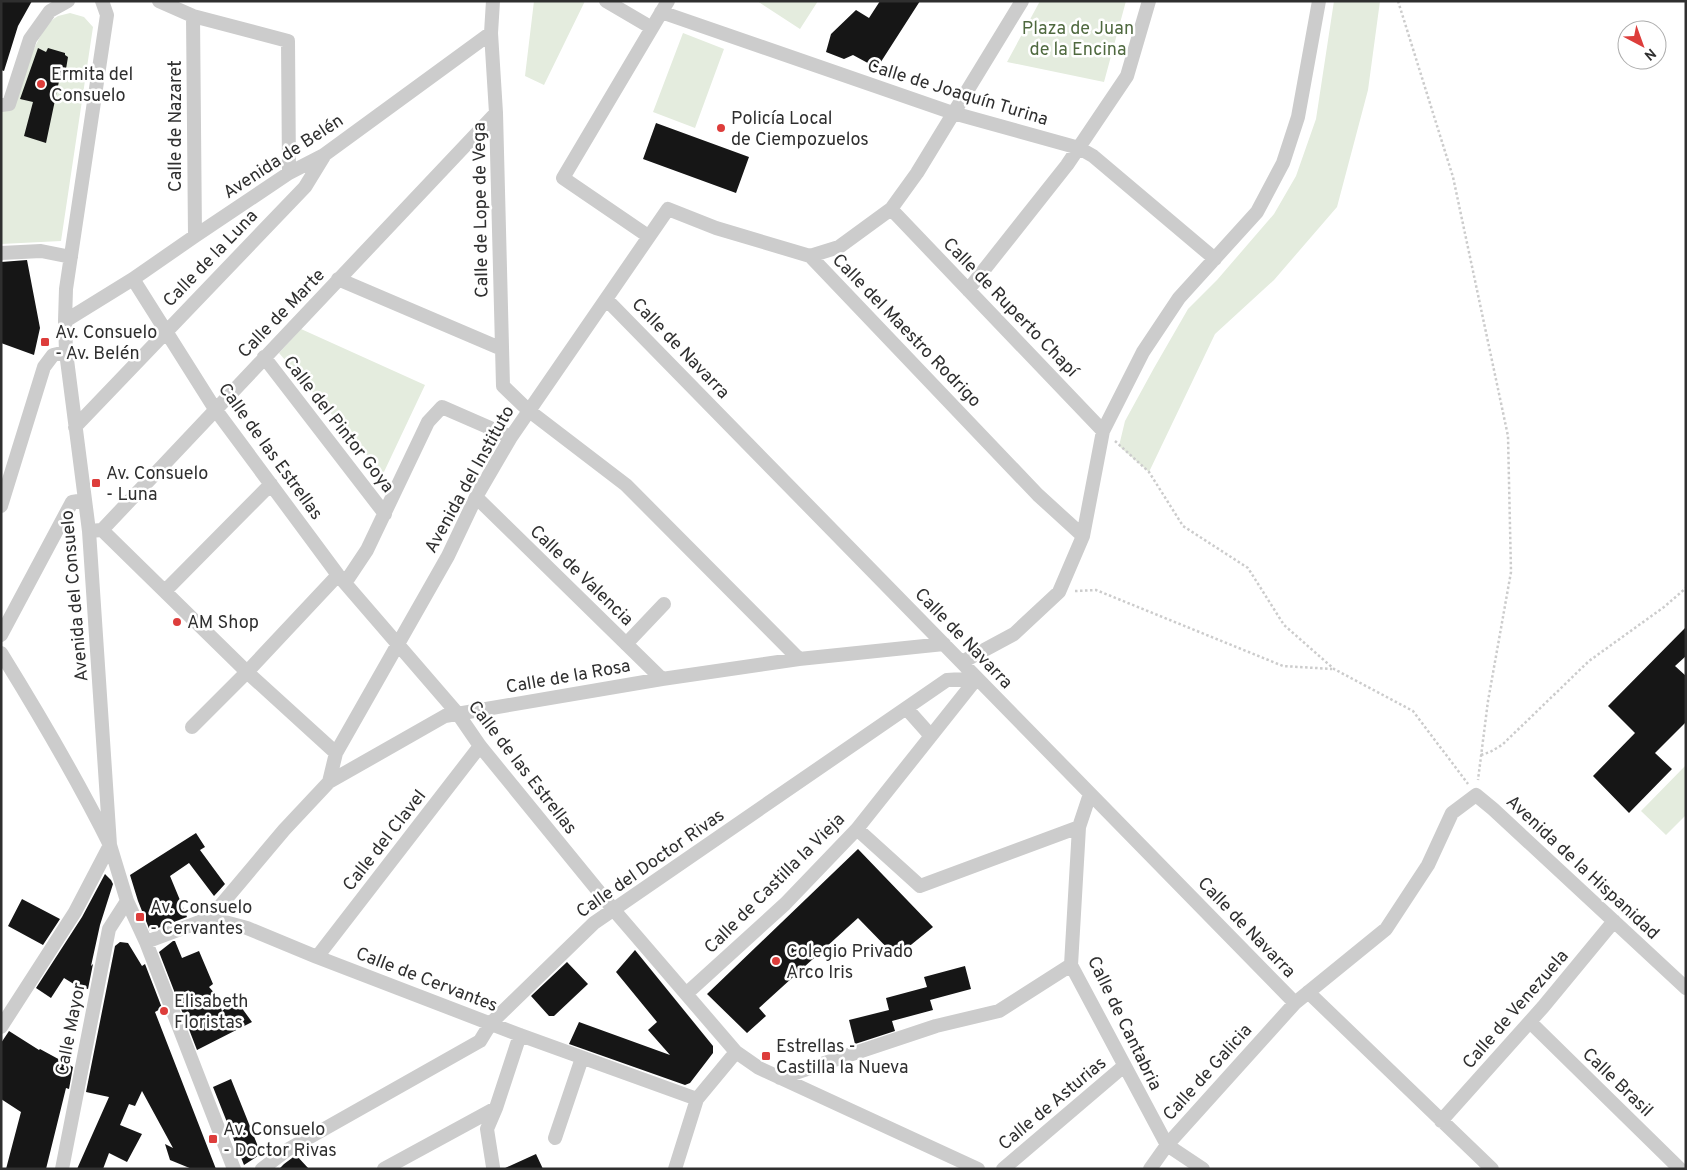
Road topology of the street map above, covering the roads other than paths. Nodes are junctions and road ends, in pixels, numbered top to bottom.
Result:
1 (68, 1) edge
2 (102, 1) edge
3 (158, 1) edge
4 (494, 1) edge
5 (606, 1) edge
6 (1022, 1) edge
7 (1150, 1) edge
8 (1319, 1) edge
9 (664, 6) edge
10 (193, 16) junction
11 (652, 28) junction
12 (491, 33) junction
13 (1, 105) edge
14 (496, 113) junction
15 (953, 113) junction
16 (1079, 148) junction
17 (324, 155) junction
18 (289, 173) junction
19 (668, 208) joint
20 (891, 209) junction
21 (195, 236) junction
22 (648, 236) junction
23 (1, 252) edge
24 (810, 256) junction
25 (71, 258) junction
26 (1215, 259) junction
27 (133, 279) junction
28 (338, 280) junction
29 (968, 290) junction
30 (606, 299) junction
31 (65, 321) junction
32 (166, 331) junction
33 (502, 348) junction
34 (66, 352) junction
35 (264, 357) junction
36 (215, 409) junction
37 (528, 410) junction
38 (75, 427) junction
39 (1103, 431) junction
40 (511, 437) junction
41 (271, 484) junction
42 (4, 488) edge
43 (476, 497) junction
44 (85, 500) junction
45 (1, 506) edge
46 (385, 514) junction
47 (95, 530) junction
48 (1083, 536) junction
49 (341, 579) junction
50 (165, 591) junction
51 (664, 604) dead end
52 (1, 635) edge
53 (399, 644) junction
54 (626, 644) junction
55 (944, 644) junction
56 (1, 653) edge
57 (799, 659) junction
58 (962, 662) junction
59 (247, 672) junction
60 (977, 678) junction
61 (662, 679) junction
62 (906, 709) junction
63 (458, 714) junction
64 (192, 727) dead end
65 (931, 736) junction
66 (480, 746) junction
67 (336, 753) junction
68 (329, 782) junction
69 (1090, 794) junction
70 (1476, 796) joint
71 (1079, 827) junction
72 (857, 830) junction
73 (110, 845) junction
74 (127, 901) junction
75 (613, 909) junction
76 (210, 918) junction
77 (1614, 921) junction
78 (146, 942) junction
79 (317, 957) junction
80 (1071, 965) junction
81 (1686, 988) edge
82 (1308, 992) junction
83 (686, 994) junction
84 (1295, 1003) junction
85 (1530, 1022) junction
86 (491, 1023) junction
87 (1, 1027) edge
88 (520, 1035) junction
89 (736, 1052) junction
90 (582, 1058) junction
91 (1124, 1066) junction
92 (780, 1078) junction
93 (697, 1099) junction
94 (496, 1108) junction
95 (1442, 1120) junction
96 (555, 1138) dead end
97 (1167, 1145) junction
98 (493, 1167) dead end
99 (62, 1169) edge
100 (234, 1169) edge
101 (262, 1169) edge
102 (384, 1169) edge
103 (675, 1169) edge
104 (978, 1169) edge
105 (1003, 1169) edge
106 (1150, 1169) edge
107 (1203, 1169) edge
108 (1492, 1169) edge
109 (1680, 1169) edge

1 - 13 street
2 - 25 street, Avenida del Consuelo
3 - 10 street
4 - 12 street
5 - 11 street
6 - 15 street
7 - 16 street
8 - 26 street
9 - 11 street
9 - 15 street, Calle de Joaquín Turina
10 - 18 street
10 - 21 street, Calle de Nazaret
11 - 22 street
12 - 14 street, Calle de Lope de Vega
12 - 17 street, Avenida de Belén
14 - 28 street, Calle de Marte
14 - 33 street, Calle de Lope de Vega
15 - 16 street, Calle de Joaquín Turina
15 - 20 street
16 - 26 street, Calle de Joaquín Turina
16 - 29 street
17 - 18 street, Avenida de Belén
17 - 32 street, Calle de la Luna
18 - 21 street, Avenida de Belén
19 - 22 street, Avenida del Instituto
19 - 24 street, Calle del Maestro Rodrigo
20 - 24 street
20 - 29 street, Calle de Ruperto Chapí
21 - 27 street, Avenida de Belén
22 - 30 street, Avenida del Instituto
23 - 25 street
24 - 48 street, Calle del Maestro Rodrigo
25 - 31 street, Avenida del Consuelo
26 - 39 street
27 - 31 street, Avenida de Belén
27 - 32 street, Calle de las Estrellas
28 - 33 street
28 - 35 street, Calle de Marte
29 - 39 street, Calle de Ruperto Chapí
30 - 37 street, Avenida del Instituto
30 - 55 street, Calle de Navarra
31 - 34 street, Avenida del Consuelo
32 - 36 street, Calle de las Estrellas
32 - 38 street, Calle de la Luna
33 - 37 street, Calle de Lope de Vega
34 - 38 street, Avenida del Consuelo
34 - 42 street
35 - 36 street, Calle de Marte
35 - 46 street, Calle del Pintor Goya
36 - 41 street, Calle de las Estrellas
36 - 47 street, Calle de Marte
37 - 40 street, Avenida del Instituto
37 - 57 street
38 - 44 street, Avenida del Consuelo
39 - 48 street
40 - 43 street, Avenida del Instituto
40 - 46 street, Calle del Pintor Goya
41 - 49 street, Calle de las Estrellas
41 - 50 street
42 - 45 street
43 - 53 street, Avenida del Instituto
43 - 54 street, Calle de Valencia
44 - 47 street, Avenida del Consuelo
44 - 52 street
46 - 49 street, Calle del Pintor Goya
47 - 50 street
47 - 73 street, Avenida del Consuelo
48 - 58 street
49 - 53 street, Calle de las Estrellas
49 - 59 street, Calle del Pintor Goya
50 - 59 street
51 - 54 street
53 - 63 street, Calle de las Estrellas
53 - 67 street, Avenida del Instituto
54 - 61 street, Calle de Valencia
55 - 57 street, Calle de la Rosa
55 - 58 street, Calle de Navarra
56 - 73 street
57 - 61 street, Calle de la Rosa
58 - 60 street, Calle de Navarra
59 - 64 street, Calle del Pintor Goya
59 - 67 street
60 - 62 street, Calle del Doctor Rivas
60 - 65 street, Calle de Castilla la Vieja
60 - 69 street, Calle de Navarra
61 - 63 street, Calle de la Rosa
62 - 65 street
62 - 75 street, Calle del Doctor Rivas
63 - 66 street, Calle de las Estrellas
63 - 68 street, Calle de la Rosa
65 - 72 street, Calle de Castilla la Vieja
66 - 75 street, Calle de las Estrellas
66 - 79 street, Calle del Clavel
67 - 68 street, Avenida del Instituto
68 - 76 street
69 - 71 street, Calle de Cantabria
69 - 84 street, Calle de Navarra
70 - 77 street, Avenida de la Hispanidad
70 - 82 street, Calle de Galicia
71 - 72 street
71 - 80 street, Calle de Cantabria
72 - 83 street, Calle de Castilla la Vieja
73 - 74 street, Avenida del Consuelo
73 - 87 street
74 - 78 street, Avenida del Consuelo
74 - 99 street, Calle Mayor
75 - 83 street, Calle de las Estrellas
75 - 86 street, Calle del Doctor Rivas
76 - 78 street
76 - 79 street, Calle de Cervantes
77 - 81 street, Avenida de la Hispanidad
77 - 85 street, Calle de Venezuela
78 - 100 street, Avenida del Consuelo
79 - 86 street, Calle de Cervantes
80 - 91 street, Calle de Cantabria
80 - 92 street
82 - 84 street, Calle de Galicia
82 - 95 street
83 - 89 street, Calle de las Estrellas
84 - 97 street, Calle de Galicia
85 - 95 street, Calle de Venezuela
85 - 109 street, Calle Brasil
86 - 88 street, Calle de Cervantes
86 - 101 street, Calle del Doctor Rivas
88 - 90 street, Calle de Cervantes
88 - 94 street
89 - 92 street, Calle de las Estrellas
89 - 93 street
90 - 93 street, Calle de Cervantes
90 - 96 street
91 - 97 street, Calle de Cantabria
91 - 105 street, Calle de Asturias
92 - 104 street, Calle de las Estrellas
93 - 103 street
94 - 98 street
94 - 102 street
95 - 108 street
97 - 106 street, Calle de Galicia
97 - 107 street

